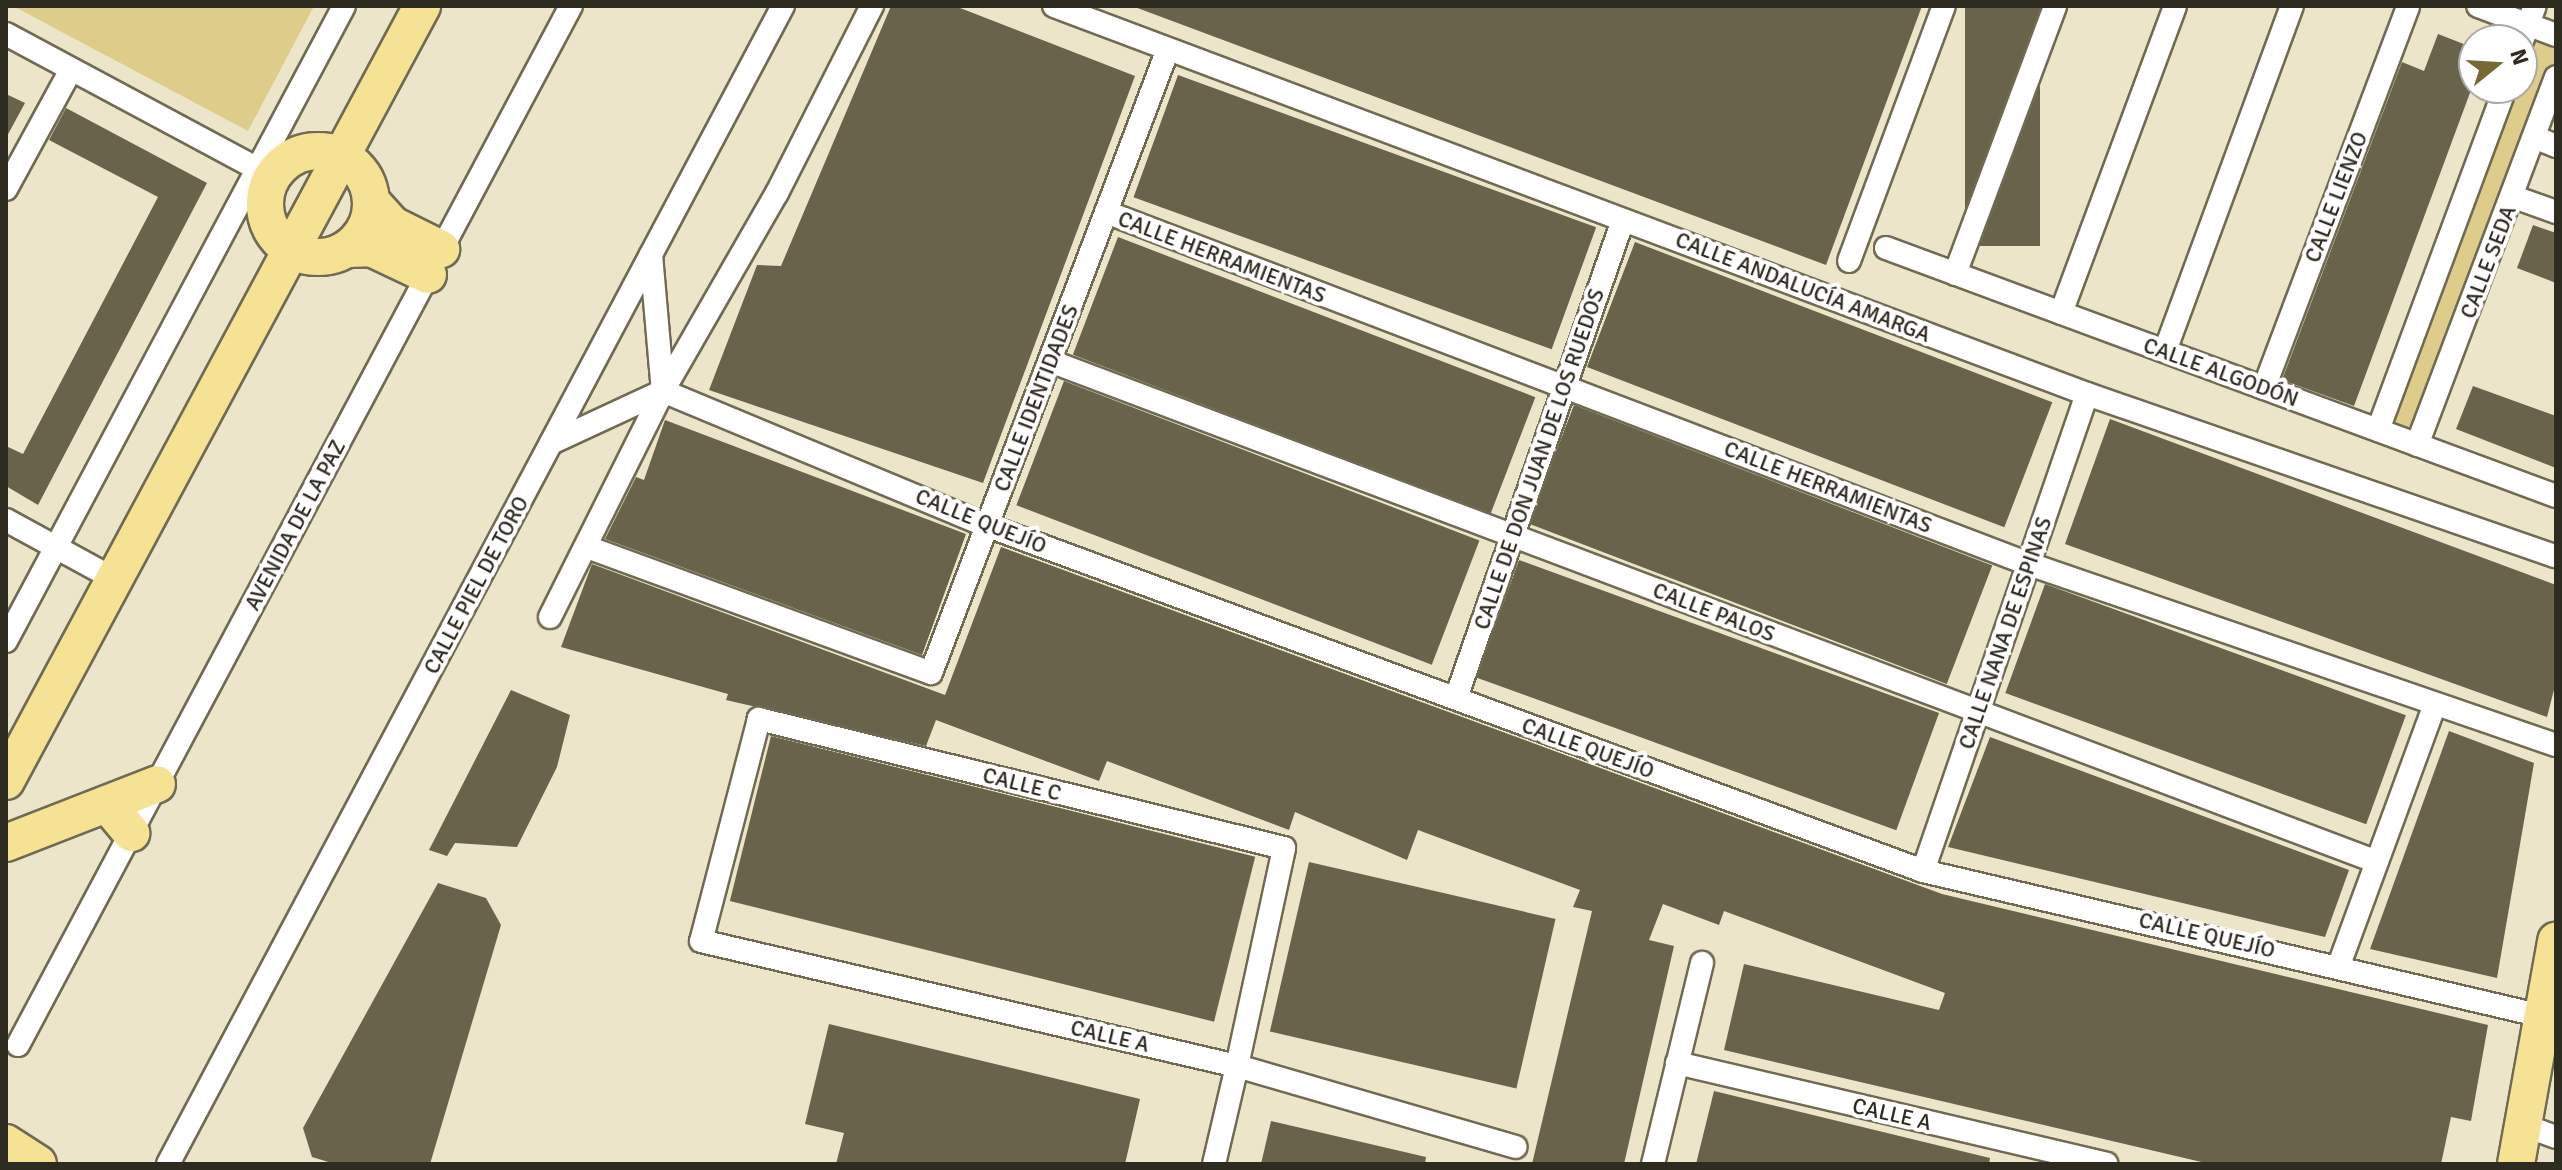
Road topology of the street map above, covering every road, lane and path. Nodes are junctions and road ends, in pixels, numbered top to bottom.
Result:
1 (344, 6) edge
2 (422, 6) edge
3 (571, 6) edge
4 (783, 6) edge
5 (872, 6) edge
6 (1054, 6) edge
7 (1944, 6) edge
8 (2055, 6) edge
9 (2175, 6) edge
10 (2292, 6) edge
11 (2408, 6) edge
12 (2478, 6) edge
13 (2528, 24) edge
14 (6, 34) edge
15 (1168, 49) junction
16 (71, 70) junction
17 (2556, 77) edge
18 (2499, 104) edge
19 (2534, 137) junction
20 (2556, 146) edge
21 (342, 155) junction
22 (264, 173) junction
23 (6, 189) edge
24 (2514, 197) junction
25 (372, 202) junction
26 (1106, 212) junction
27 (2556, 212) edge
28 (1623, 220) junction
29 (1886, 248) dead end
30 (347, 249) junction
31 (291, 250) junction
32 (651, 255) junction
33 (1849, 261) dead end
34 (435, 262) junction
35 (1955, 274) junction
36 (2061, 313) junction
37 (2165, 351) junction
38 (1050, 361) junction
39 (1564, 387) junction
40 (2264, 388) junction
41 (663, 391) junction
42 (2087, 394) junction
43 (2378, 430) junction
44 (551, 443) junction
45 (2417, 445) junction
46 (2556, 496) edge
47 (6, 520) edge
48 (988, 526) junction
49 (1512, 536) junction
50 (56, 547) junction
51 (587, 547) junction
52 (2556, 556) edge
53 (2029, 564) junction
54 (114, 579) junction
55 (550, 617) dead end
56 (6, 641) edge
57 (1456, 698) junction
58 (2435, 704) junction
59 (1978, 712) junction
60 (2556, 745) edge
61 (6, 781) edge
62 (157, 784) junction
63 (107, 804) junction
64 (131, 833) junction
65 (6, 843) edge
66 (2377, 862) junction
67 (1923, 871) junction
68 (701, 941) joint
69 (2556, 947) edge
70 (1702, 963) dead end
71 (2339, 965) junction
72 (2542, 1016) junction
73 (18, 1045) dead end
74 (1677, 1063) junction
75 (1237, 1066) junction
76 (2540, 1131) edge
77 (6, 1143) edge
78 (1515, 1147) dead end
79 (38, 1164) edge
80 (168, 1164) edge
81 (1214, 1164) edge
82 (1653, 1164) edge
83 (2106, 1164) edge
84 (2516, 1164) edge

1 - 22 street
2 - 21 main road
3 - 34 street, AVENIDA DE LA PAZ
4 - 32 street, CALLE PIEL DE TORO
5 - 41 street
6 - 15 street, CALLE ANDALUCÍA AMARGA
7 - 33 street
8 - 35 street
9 - 36 street
10 - 37 street
11 - 40 street, CALLE LIENZO
12 - 13 street
14 - 16 street
15 - 26 street, CALLE IDENTIDADES
15 - 28 street, CALLE ANDALUCÍA AMARGA
16 - 22 street
16 - 23 street
17 - 19 street, CALLE SEDA
18 - 43 street, CALLE SEDA
19 - 20 street
19 - 24 street, CALLE SEDA
21 - 22 main road
21 - 25 main road
21 - 31 main road
22 - 31 main road
22 - 50 street
24 - 27 street
24 - 45 street, CALLE SEDA
25 - 30 main road
25 - 34 main road
26 - 38 street, CALLE IDENTIDADES
26 - 39 street, CALLE HERRAMIENTAS
28 - 39 street, CALLE DE DON JUAN DE LOS RUEDOS
28 - 42 street, CALLE ANDALUCÍA AMARGA
29 - 35 street, CALLE ALGODÓN
30 - 31 main road
30 - 34 main road
31 - 54 main road
32 - 41 street
32 - 44 street, CALLE PIEL DE TORO
34 - 62 street, AVENIDA DE LA PAZ
35 - 36 street, CALLE ALGODÓN
36 - 37 street, CALLE ALGODÓN
37 - 40 street, CALLE ALGODÓN
38 - 48 street, CALLE IDENTIDADES
38 - 49 street, CALLE PALOS
39 - 49 street, CALLE DE DON JUAN DE LOS RUEDOS
39 - 53 street, CALLE HERRAMIENTAS
40 - 43 street, CALLE ALGODÓN
41 - 44 street
41 - 48 street, CALLE QUEJÍO
41 - 51 street
42 - 52 street, CALLE ANDALUCÍA AMARGA
42 - 53 street, CALLE NANA DE ESPINAS
43 - 45 street, CALLE ALGODÓN
44 - 80 street, CALLE PIEL DE TORO
45 - 46 street, CALLE ALGODÓN
47 - 50 street
48 - 51 street, CALLE IDENTIDADES
48 - 57 street, CALLE QUEJÍO
49 - 57 street, CALLE DE DON JUAN DE LOS RUEDOS
49 - 59 street, CALLE PALOS
50 - 54 street
50 - 56 street
51 - 55 street
53 - 58 street, CALLE HERRAMIENTAS
53 - 59 street, CALLE NANA DE ESPINAS
54 - 61 main road
57 - 67 street, CALLE QUEJÍO
58 - 60 street, CALLE HERRAMIENTAS
58 - 66 street
59 - 66 street, CALLE PALOS
59 - 67 street, CALLE NANA DE ESPINAS
62 - 63 main road
62 - 64 street, AVENIDA DE LA PAZ
63 - 64 main road
63 - 65 main road
64 - 73 street, AVENIDA DE LA PAZ
66 - 71 street
67 - 71 street, CALLE QUEJÍO
68 - 75 street, CALLE A
68 - 75 street, CALLE C
69 - 72 main road
70 - 74 street
71 - 72 street, CALLE QUEJÍO
72 - 76 main road
74 - 82 street
74 - 83 street, CALLE A
75 - 78 street, CALLE A
75 - 81 street
76 - 84 main road
77 - 79 main road

